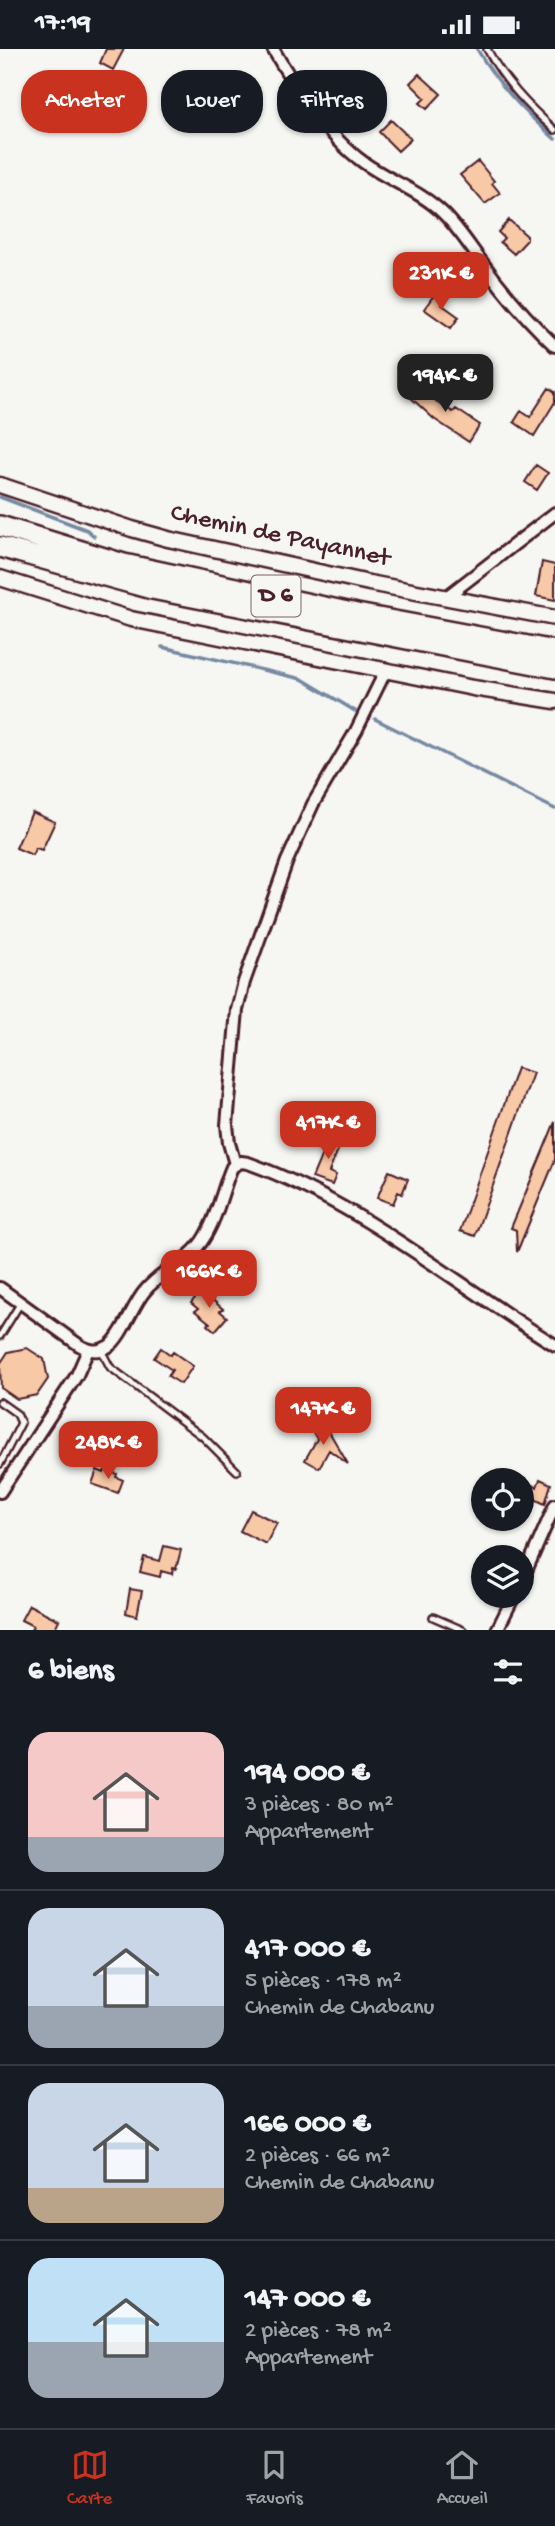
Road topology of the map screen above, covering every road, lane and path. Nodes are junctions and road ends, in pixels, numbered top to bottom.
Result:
1 (273, 49) edge
2 (487, 49) edge
3 (555, 130) edge
4 (555, 346) edge
5 (0, 485) edge
6 (555, 513) edge
7 (0, 526) edge
8 (0, 547) edge
9 (0, 578) edge
10 (444, 598) junction
11 (555, 618) edge
12 (555, 651) edge
13 (555, 668) edge
14 (386, 670) junction
15 (555, 701) edge
16 (236, 1164) junction
17 (0, 1288) edge
18 (20, 1304) junction
19 (0, 1336) edge
20 (555, 1345) edge
21 (88, 1350) junction
22 (101, 1350) junction
23 (0, 1402) edge
24 (0, 1464) edge
25 (237, 1471) dead end
26 (0, 1492) edge
27 (555, 1505) edge
28 (534, 1553) edge
29 (508, 1608) edge
30 (433, 1617) dead end
31 (463, 1630) edge
32 (497, 1630) edge

1 - 4 street
2 - 3 lane
5 - 10 street, Chemin de Payannet
6 - 10 street
7 - 12 highway, D 6
8 - 13 highway, D 6
9 - 14 street
10 - 11 street, Chemin de Payannet
14 - 15 street
14 - 16 street
16 - 20 street
16 - 22 street
17 - 18 street
18 - 19 lane
18 - 21 street
21 - 22 street
21 - 26 street
22 - 25 lane
23 - 24 lane
27 - 28 street
29 - 32 street
30 - 31 lane

